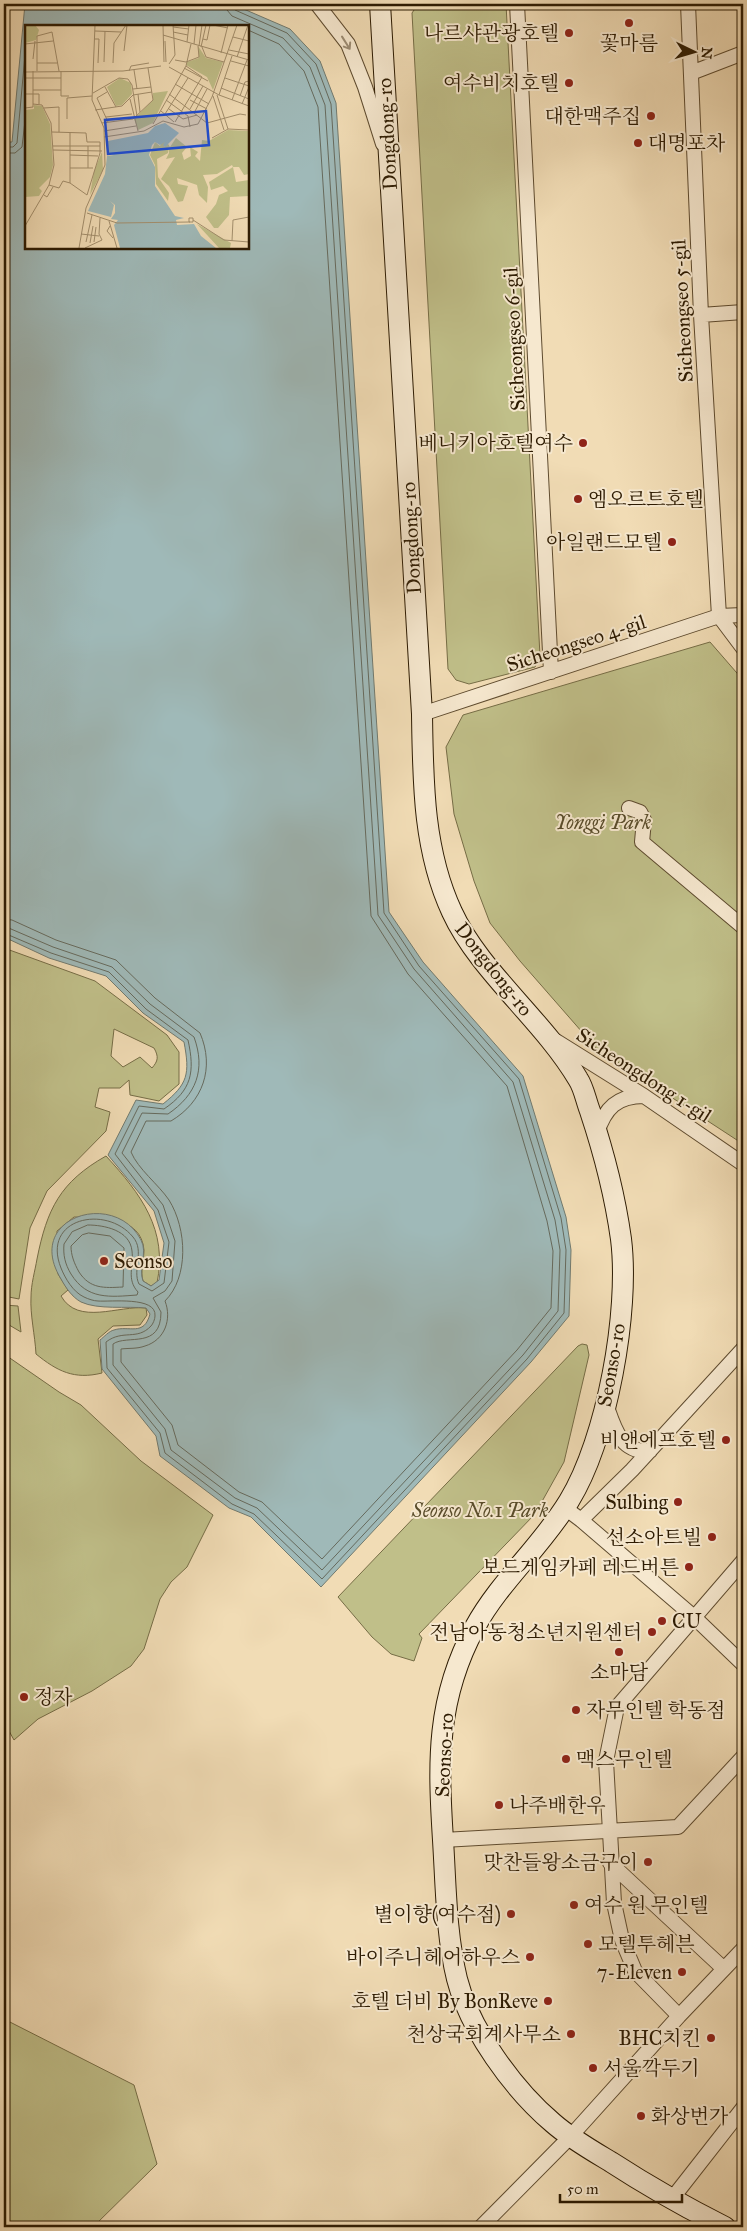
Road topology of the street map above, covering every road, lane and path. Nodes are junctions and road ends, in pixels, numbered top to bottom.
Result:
1 (317, 4) edge
2 (380, 4) edge
3 (517, 4) edge
4 (688, 4) edge
5 (743, 53) edge
6 (691, 73) junction
7 (389, 163) junction
8 (743, 312) edge
9 (702, 315) junction
10 (743, 615) edge
11 (719, 616) junction
12 (743, 648) edge
13 (550, 672) junction
14 (422, 714) junction
15 (629, 808) dead end
16 (743, 927) edge
17 (547, 1036) junction
18 (644, 1096) junction
19 (597, 1133) junction
20 (743, 1164) edge
21 (743, 1349) edge
22 (606, 1403) junction
23 (650, 1450) junction
24 (565, 1508) junction
25 (581, 1520) junction
26 (743, 1561) edge
27 (694, 1617) junction
28 (743, 1664) edge
29 (743, 1757) edge
30 (608, 1830) junction
31 (443, 1840) junction
32 (610, 1862) junction
33 (742, 1952) edge
34 (724, 1969) junction
35 (679, 2016) junction
36 (743, 2108) edge
37 (570, 2137) junction
38 (671, 2200) junction
39 (481, 2227) edge
40 (725, 2227) edge

1 -> 7 street
2 - 7 street, Dongdong-ro
3 - 13 street, Sicheongseo 6-gil
4 - 6 street, Sicheongseo 5-gil
5 - 6 street
6 - 9 street, Sicheongseo 5-gil
7 - 14 street, Dongdong-ro
8 - 9 street
9 - 11 street, Sicheongseo 5-gil
10 - 11 street, Sicheongseo 4-gil
11 - 12 street
11 - 13 street, Sicheongseo 4-gil
13 - 14 street, Sicheongseo 4-gil
14 - 17 street, Dongdong-ro
15 - 16 street
17 - 18 street, Sicheongdong 1-gil
17 - 19 street, Seonso-ro
18 - 19 street
18 - 20 street, Sicheongdong 1-gil
19 - 22 street, Seonso-ro
21 - 23 street
22 - 23 street
22 - 24 street, Seonso-ro
23 - 25 street
24 - 25 street
24 - 31 street, Seonso-ro
25 - 27 street
26 - 27 street
27 - 28 street
27 - 30 street
29 - 30 street
30 - 31 street
30 - 32 street
31 - 37 street, Seonso-ro
32 - 34 street
32 - 35 street
33 - 34 street
34 - 35 street
35 - 37 street
36 - 38 street
37 - 38 street, Seonso-ro
37 - 39 street
38 - 40 street, Seonso-ro

